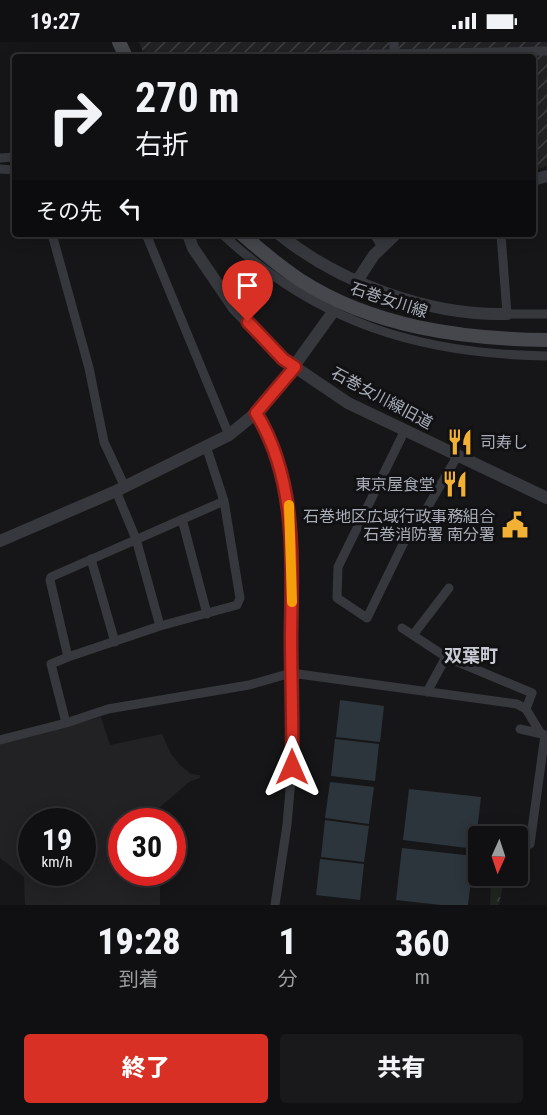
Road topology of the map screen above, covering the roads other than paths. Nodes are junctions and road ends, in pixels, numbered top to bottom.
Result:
1 (394, 42) edge
2 (547, 51) edge
3 (394, 54) joint
4 (8, 158) edge
5 (8, 169) edge
6 (53, 237) edge
7 (147, 237) edge
8 (189, 237) edge
9 (225, 237) edge
10 (245, 237) edge
11 (283, 237) edge
12 (376, 237) edge
13 (393, 237) edge
14 (501, 237) edge
15 (382, 247) junction
16 (357, 280) junction
17 (333, 312) junction
18 (507, 314) junction
19 (547, 314) edge
20 (547, 340) edge
21 (547, 356) edge
22 (295, 367) junction
23 (256, 413) junction
24 (405, 430) junction
25 (229, 435) junction
26 (206, 446) junction
27 (458, 455) junction
28 (120, 488) junction
29 (547, 498) edge
30 (224, 501) junction
31 (182, 519) junction
32 (136, 539) junction
33 (0, 541) edge
34 (91, 559) junction
35 (449, 588) dead end
36 (207, 614) junction
37 (160, 626) junction
38 (402, 628) dead end
39 (413, 635) junction
40 (115, 642) junction
41 (68, 657) junction
42 (446, 657) junction
43 (291, 673) junction
44 (427, 692) junction
45 (526, 709) junction
46 (66, 723) junction
47 (520, 729) dead end
48 (544, 735) edge
49 (0, 740) edge
50 (530, 844) dead end
51 (275, 905) edge

1 - 3 street
2 - 3 street
4 - 5 street
6 - 28 street
7 - 25 street
8 - 22 street, 石巻女川線旧道
9 - 17 street
10 - 20 main road, 石巻女川線
11 - 16 street
12 - 15 street
13 - 15 street
14 - 18 street
15 - 16 street
16 - 18 street
17 - 21 street
17 - 22 street
18 - 19 street
22 - 23 street
22 - 24 street, 石巻女川線旧道
23 - 25 street
23 - 43 street
24 - 27 street, 石巻女川線旧道
24 - 27 street
25 - 26 street
26 - 28 street
26 - 30 street
27 - 29 street, 石巻女川線旧道
28 - 32 street
28 - 33 street
30 - 31 street
30 - 36 street
31 - 32 street
31 - 36 street
32 - 34 street
32 - 37 street
34 - 40 street
34 - 41 street
35 - 39 street
36 - 37 street
37 - 40 street
38 - 39 street
39 - 42 street
40 - 41 street
41 - 46 street
42 - 44 street
42 - 45 street
43 - 44 street
43 - 46 street
43 - 51 street
44 - 45 street
45 - 48 street
46 - 49 street
47 - 48 street
48 - 50 street

